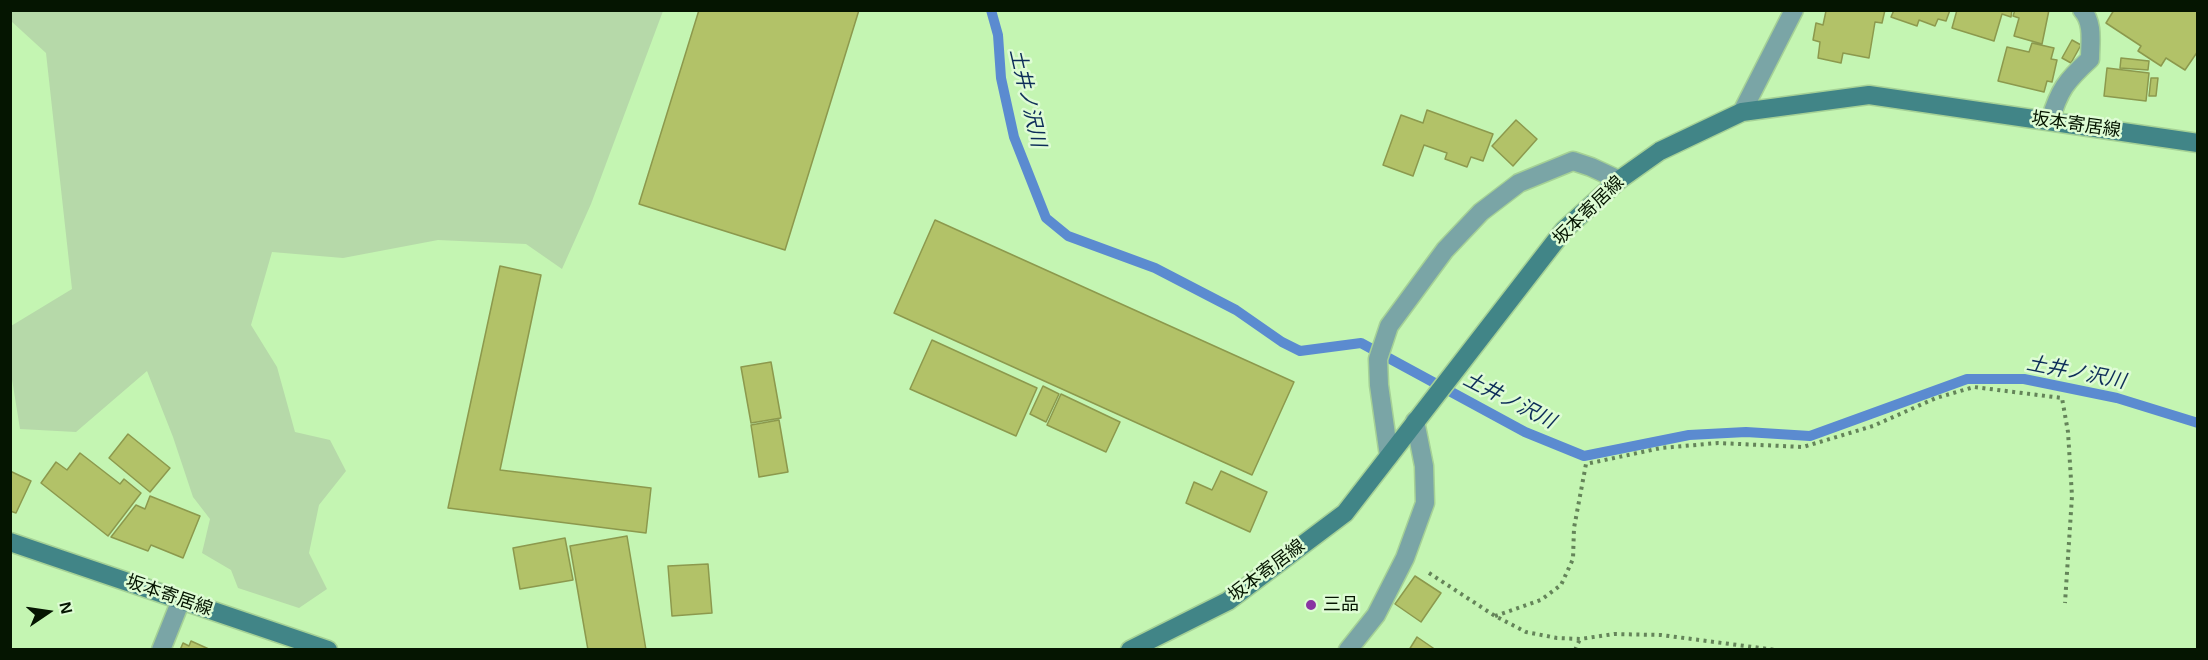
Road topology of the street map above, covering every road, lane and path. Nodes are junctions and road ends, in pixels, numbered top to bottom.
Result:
1 (2082, 10) edge
2 (1794, 11) edge
3 (1742, 112) junction
4 (2050, 121) junction
5 (2198, 143) edge
6 (1619, 180) junction
7 (1415, 421) junction
8 (1389, 456) junction
9 (10, 542) edge
10 (1405, 558) junction
11 (181, 600) junction
12 (2065, 603) dead end
13 (1495, 616) junction
14 (1580, 639) junction
15 (161, 650) edge
16 (328, 650) edge
17 (1130, 650) edge
18 (1348, 650) edge
19 (1575, 650) edge
20 (1776, 650) edge

1 - 4 street
2 - 3 street
3 - 4 main road, 坂本寄居線
3 - 6 main road, 坂本寄居線
4 - 5 main road, 坂本寄居線
6 - 7 main road, 坂本寄居線
6 - 8 street
7 - 8 main road, 坂本寄居線
7 - 10 street
8 - 17 main road, 坂本寄居線
9 - 11 main road, 坂本寄居線
10 - 13 path
10 - 18 street
11 - 15 street
11 - 16 main road, 坂本寄居線
12 - 13 path
13 - 14 path
14 - 19 path
14 - 20 path

